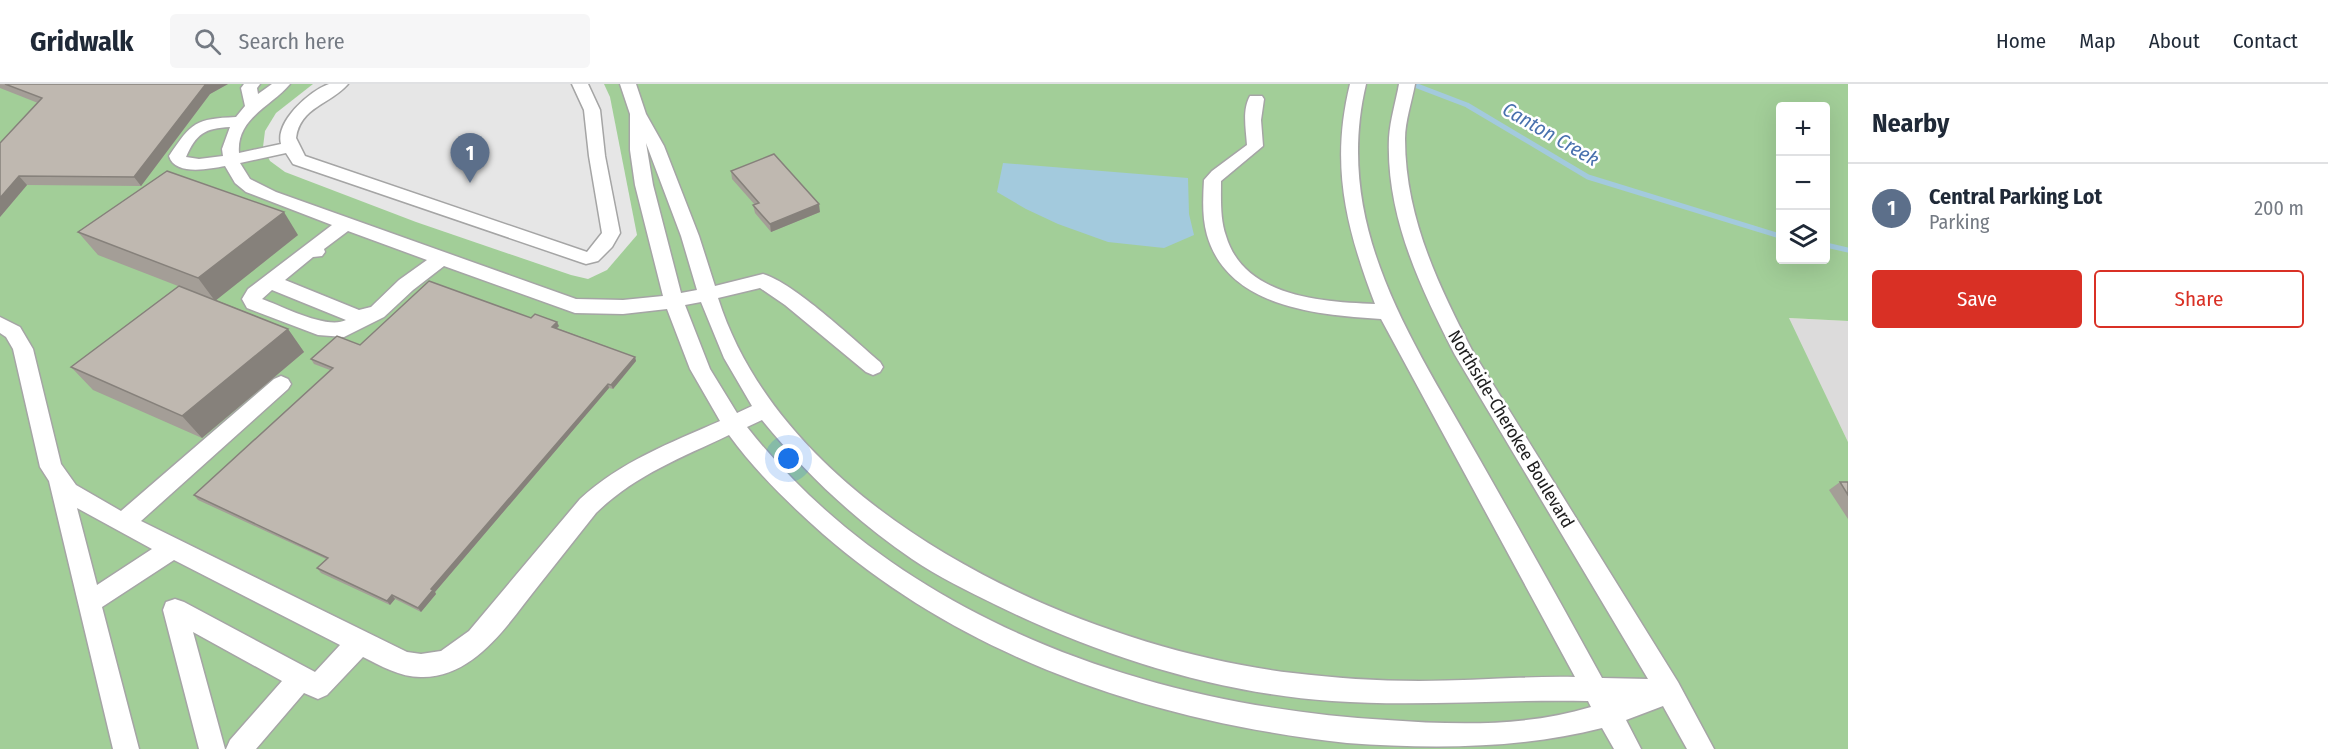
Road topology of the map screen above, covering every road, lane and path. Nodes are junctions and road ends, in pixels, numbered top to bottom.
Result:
1 (252, 84) edge
2 (282, 84) edge
3 (340, 84) edge
4 (602, 84) edge
5 (628, 84) edge
6 (1358, 84) edge
7 (1407, 84) edge
8 (581, 86) edge
9 (1256, 99) dead end
10 (253, 107) junction
11 (638, 114) junction
12 (241, 122) junction
13 (291, 147) junction
14 (231, 159) junction
15 (345, 224) junction
16 (442, 258) junction
17 (270, 282) junction
18 (706, 294) junction
19 (674, 301) junction
20 (377, 312) junction
21 (1387, 312) junction
22 (0, 324) edge
23 (873, 367) dead end
24 (281, 384) dead end
25 (765, 409) junction
26 (734, 424) junction
27 (58, 479) junction
28 (123, 523) junction
29 (172, 548) junction
30 (90, 602) junction
31 (360, 642) junction
32 (301, 678) junction
33 (1595, 689) junction
34 (1669, 691) junction
35 (1609, 713) junction
36 (126, 749) edge
37 (212, 749) edge
38 (239, 749) edge
39 (1628, 749) edge
40 (1701, 749) edge

1 - 10 street
2 - 10 street
3 - 13 street
4 - 8 street
5 - 11 street
6 - 21 street
7 - 34 street, Northside-Cherokee Boulevard
8 - 13 street
9 - 21 street
10 - 12 street
11 - 18 street
11 - 19 street
12 - 14 street
12 - 14 street
13 - 14 street
14 - 15 street
15 - 16 street
15 - 17 street
16 - 19 street
16 - 20 street
17 - 20 street
17 - 20 street
18 - 19 street
18 - 23 street
18 - 25 street
19 - 26 street
21 - 33 street
22 - 27 street
24 - 28 street
25 - 26 street
25 - 33 street
26 - 31 street
26 - 35 street
27 - 28 street
27 - 30 street
28 - 29 street
29 - 30 street
29 - 31 street
30 - 36 street
31 - 32 street
32 - 37 street
32 - 38 street
33 - 34 street
33 - 35 street
34 - 35 street
34 - 40 street, Northside-Cherokee Boulevard
35 - 39 street

